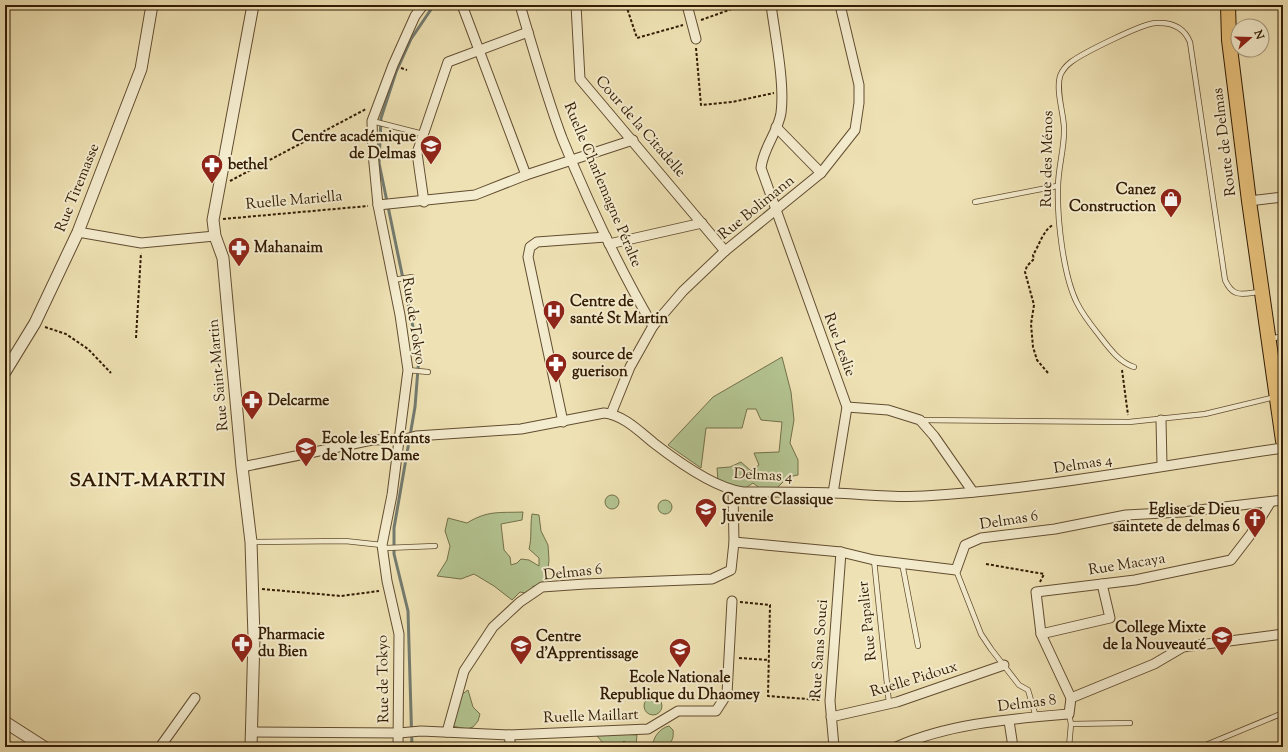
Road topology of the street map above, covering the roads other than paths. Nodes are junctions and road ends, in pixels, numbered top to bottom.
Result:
1 (152, 5) edge
2 (253, 5) edge
3 (423, 5) edge
4 (462, 5) edge
5 (520, 5) edge
6 (576, 5) edge
7 (687, 5) edge
8 (772, 5) edge
9 (840, 5) edge
10 (1228, 5) edge
11 (528, 32) junction
12 (696, 39) road end
13 (478, 50) junction
14 (372, 121) junction
15 (776, 127) junction
16 (424, 134) junction
17 (633, 140) junction
18 (572, 160) junction
19 (821, 173) junction
20 (526, 174) junction
21 (1058, 186) junction
22 (1283, 197) edge
23 (1249, 201) junction
24 (424, 202) junction
25 (975, 202) dead end
26 (378, 205) junction
27 (776, 210) junction
28 (702, 223) junction
29 (78, 232) junction
30 (215, 236) junction
31 (608, 241) junction
32 (725, 251) junction
33 (412, 277) dead end
34 (395, 280) junction
35 (1262, 291) junction
36 (653, 326) junction
37 (1283, 336) edge
38 (1268, 339) junction
39 (1134, 367) dead end
40 (411, 370) junction
41 (5, 372) edge
42 (428, 372) dead end
43 (1276, 397) junction
44 (847, 407) junction
45 (611, 414) junction
46 (920, 420) junction
47 (1161, 420) junction
48 (564, 422) junction
49 (402, 439) junction
50 (1283, 441) edge
51 (1283, 448) edge
52 (1162, 465) junction
53 (242, 467) junction
54 (733, 491) junction
55 (973, 492) junction
56 (833, 493) junction
57 (1283, 500) edge
58 (1270, 503) junction
59 (252, 542) junction
60 (734, 542) junction
61 (384, 546) junction
62 (434, 546) dead end
63 (841, 552) junction
64 (874, 560) junction
65 (902, 563) junction
66 (956, 570) junction
67 (1102, 584) junction
68 (732, 601) road end
69 (1041, 634) junction
70 (1283, 634) edge
71 (918, 646) dead end
72 (1004, 665) junction
73 (195, 698) dead end
74 (1071, 698) junction
75 (889, 703) junction
76 (1283, 713) edge
77 (1069, 714) junction
78 (1036, 717) junction
79 (831, 718) junction
80 (1009, 720) junction
81 (5, 722) edge
82 (1130, 723) dead end
83 (1071, 724) junction
84 (252, 732) junction
85 (447, 732) junction
86 (399, 733) junction
87 (509, 735) junction
88 (43, 747) edge
89 (160, 747) edge
90 (251, 747) edge
91 (398, 747) edge
92 (511, 747) edge
93 (834, 747) edge
94 (896, 747) edge
95 (1013, 747) edge
96 (1069, 747) edge
97 (1201, 747) edge

1 - 29 street, Rue Tiremasse
2 - 30 street, Rue Saint-Martin
3 - 14 street, Rue de Tokyo
4 - 13 street
5 - 11 street, Ruelle Charlemagne Péralte
6 - 17 street, Cour de la Citadelle
7 - 12 street
8 - 15 street, Rue Leslie
9 - 19 street, Rue Bolimann
10 - 23 main road, Route de Delmas
11 - 13 street
11 - 18 street, Ruelle Charlemagne Péralte
13 - 16 street
13 - 20 street
14 - 16 lane
14 - 26 street, Rue de Tokyo
15 - 19 street
15 - 27 street, Rue Leslie
16 - 24 street
17 - 18 street
17 - 28 street, Cour de la Citadelle
18 - 20 street
18 - 31 street, Ruelle Charlemagne Péralte
19 - 27 street, Rue Bolimann
20 - 24 street
21 - 25 lane
21 - 35 lane, Rue des Ménos
21 - 39 lane, Rue des Ménos
22 - 23 street
23 - 35 main road, Route de Delmas
24 - 26 street
26 - 34 street, Rue de Tokyo
27 - 32 street, Rue Bolimann
27 - 44 street, Rue Leslie
28 - 31 street
28 - 32 street, Cour de la Citadelle
29 - 30 street
29 - 41 street, Rue Tiremasse
30 - 53 street, Rue Saint-Martin
31 - 36 street, Ruelle Charlemagne Péralte
31 - 48 street
32 - 36 street, Rue Bolimann
33 - 34 lane
34 - 40 street, Rue de Tokyo
35 - 38 main road, Route de Delmas
36 - 45 street, Rue Bolimann
37 - 38 lane
38 - 43 main road, Route de Delmas
40 - 42 lane
40 - 49 street, Rue de Tokyo
43 - 47 lane
43 - 50 main road, Route de Delmas
44 - 46 street
44 - 56 street, Rue Leslie
45 - 48 street
45 - 54 street, Delmas 4
46 - 47 lane
46 - 55 street
47 - 52 street
48 - 49 street
49 - 53 street
49 - 61 street, Rue de Tokyo
51 - 52 street, Delmas 4
52 - 55 street, Delmas 4
53 - 59 street, Rue Saint-Martin
54 - 56 street, Delmas 4
54 - 60 street, Delmas 6
55 - 56 street, Delmas 4
57 - 58 street, Delmas 6
58 - 66 street, Delmas 6
58 - 67 street, Rue Macaya
59 - 61 lane
59 - 84 street, Rue Saint-Martin
60 - 63 street
60 - 85 street, Delmas 6
61 - 62 lane
61 - 86 street, Rue de Tokyo
63 - 64 street
63 - 79 street, Rue Sans Souci
64 - 65 street
64 - 75 lane, Rue Papalier
65 - 66 street
65 - 71 lane
66 - 72 lane
67 - 69 street
67 - 69 street, Rue Macaya
68 - 87 street, Ruelle Maillart
69 - 74 street
70 - 74 street, Delmas 8
72 - 75 street, Ruelle Pidoux
72 - 78 lane
73 - 89 street
74 - 77 street, Delmas 8
75 - 79 street, Ruelle Pidoux
76 - 97 lane
77 - 78 street, Delmas 8
77 - 83 lane
78 - 80 street, Delmas 8
79 - 93 street, Rue Sans Souci
80 - 94 street, Delmas 8
80 - 95 street
81 - 88 street
82 - 83 lane
83 - 96 lane
84 - 86 street
84 - 90 street, Rue Saint-Martin
85 - 86 street, Ruelle Maillart
85 - 87 street, Ruelle Maillart
86 - 91 street, Rue de Tokyo
87 - 92 street

